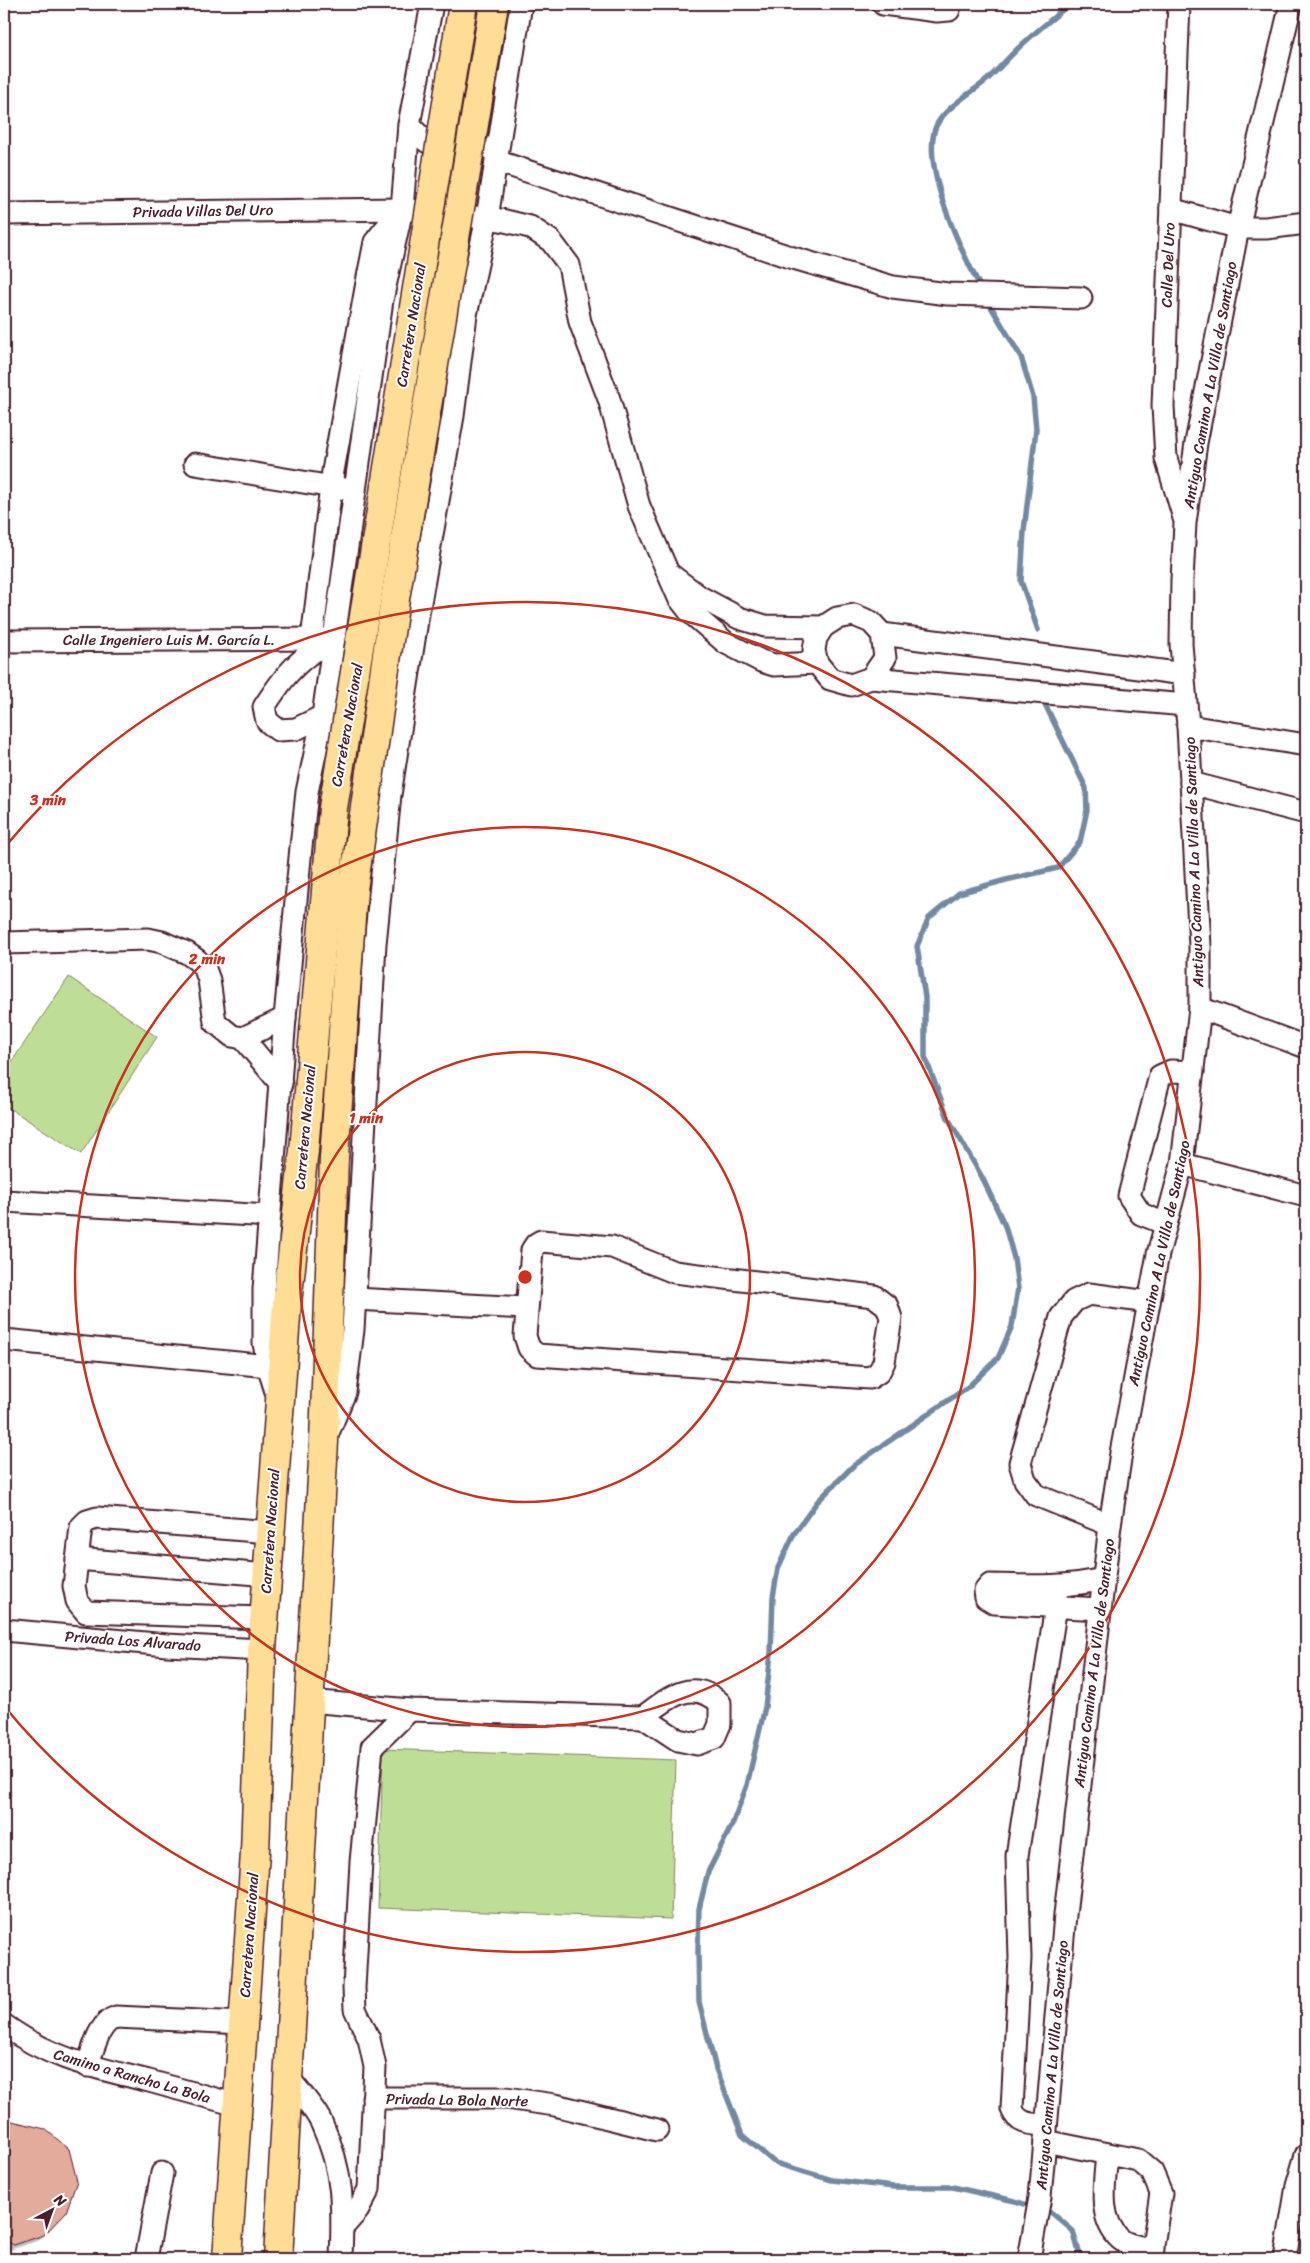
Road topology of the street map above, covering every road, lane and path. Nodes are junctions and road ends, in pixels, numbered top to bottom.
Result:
1 (432, 4) edge
2 (463, 4) edge
3 (494, 4) edge
4 (521, 4) edge
5 (883, 4) edge
6 (950, 4) edge
7 (1179, 4) edge
8 (1291, 4) edge
9 (409, 125) junction
10 (501, 136) junction
11 (496, 161) junction
12 (402, 209) junction
13 (1171, 209) junction
14 (4, 214) edge
15 (487, 218) junction
16 (1306, 223) edge
17 (1238, 228) junction
18 (1081, 298) dead end
19 (382, 300) junction
20 (466, 315) junction
21 (195, 464) dead end
22 (331, 486) junction
23 (355, 491) junction
24 (1185, 524) junction
25 (668, 573) junction
26 (822, 627) junction
27 (882, 634) junction
28 (334, 640) junction
29 (4, 641) edge
30 (310, 647) junction
31 (817, 663) junction
32 (1184, 674) junction
33 (871, 678) junction
34 (1187, 715) junction
35 (323, 716) junction
36 (1306, 745) edge
37 (1191, 782) junction
38 (1306, 813) edge
39 (4, 943) edge
40 (1200, 1008) junction
41 (285, 1018) junction
42 (243, 1038) junction
43 (1306, 1047) edge
44 (1193, 1072) junction
45 (281, 1084) junction
46 (1182, 1164) junction
47 (1306, 1196) edge
48 (4, 1201) edge
49 (269, 1216) junction
50 (1166, 1224) junction
51 (355, 1299) junction
52 (1149, 1302) junction
53 (526, 1308) junction
54 (4, 1340) edge
55 (268, 1366) junction
56 (280, 1404) junction
57 (324, 1442) junction
58 (1110, 1525) junction
59 (270, 1532) junction
60 (77, 1559) junction
61 (267, 1575) junction
62 (1103, 1579) junction
63 (1056, 1597) junction
64 (1100, 1609) junction
65 (264, 1618) junction
66 (4, 1630) edge
67 (262, 1650) junction
68 (309, 1701) junction
69 (410, 1710) junction
70 (643, 1717) dead end
71 (243, 2024) junction
72 (4, 2025) edge
73 (88, 2066) junction
74 (288, 2077) junction
75 (373, 2098) junction
76 (237, 2105) junction
77 (657, 2130) dead end
78 (1046, 2133) junction
79 (1107, 2154) junction
80 (1306, 2155) edge
81 (162, 2173) dead end
82 (344, 2227) junction
83 (1152, 2254) edge
84 (146, 2259) edge
85 (227, 2259) edge
86 (278, 2259) edge
87 (341, 2259) edge
88 (1029, 2259) edge
89 (1285, 2259) edge

1 - 9 street
2 - 56 highway, Carretera Nacional, bridge
3 - 57 highway, Carretera Nacional, bridge
4 - 10 street
5 - 6 street
7 - 13 street, Calle Del Uro
8 - 17 street, Antiguo Camino A La Villa de Santiago
9 - 10 street
9 - 12 street
10 - 11 street
11 - 15 street
11 - 18 street
12 - 14 street, Privada Villas Del Uro
12 - 15 street, Privada Villas Del Uro
12 - 19 street
12 - 22 street
13 - 17 street
13 - 24 street, Calle Del Uro
15 - 20 street
15 - 25 street, Privada Villas Del Uro
16 - 17 street
17 - 24 street, Antiguo Camino A La Villa de Santiago
19 - 20 street
19 - 23 street
20 - 51 street
21 - 22 street
22 - 23 street
22 - 30 street
23 - 28 street
24 - 32 street, Antiguo Camino A La Villa de Santiago
25 - 26 street
25 - 31 street, Privada Villas Del Uro
26 - 27 street
26 - 31 street
27 - 32 street
27 - 33 street
28 - 30 street, Calle Ingeniero Luis M. García L.
28 - 35 street
29 - 30 street, Calle Ingeniero Luis M. García L.
30 - 35 street
31 - 33 street
32 - 34 street, Antiguo Camino A La Villa de Santiago
33 - 34 street
34 - 36 street
34 - 37 street, Antiguo Camino A La Villa de Santiago
35 - 41 street
37 - 38 street
37 - 40 street, Antiguo Camino A La Villa de Santiago
39 - 42 street
40 - 43 street
40 - 44 street, Antiguo Camino A La Villa de Santiago
41 - 42 street
41 - 45 street
42 - 45 street
44 - 46 street, Antiguo Camino A La Villa de Santiago
44 - 50 street
45 - 49 street
46 - 47 street
46 - 50 street, Antiguo Camino A La Villa de Santiago
48 - 49 street
49 - 55 street
50 - 52 street, Antiguo Camino A La Villa de Santiago
51 - 53 street
51 - 57 street
52 - 58 street, Antiguo Camino A La Villa de Santiago
52 - 58 street
53 - 53 street
54 - 55 street
55 - 56 street
56 - 59 highway, Carretera Nacional
57 - 68 highway, Carretera Nacional
58 - 62 street, Antiguo Camino A La Villa de Santiago
59 - 60 street
59 - 61 highway, Carretera Nacional
60 - 61 street
60 - 65 street
61 - 65 highway, Carretera Nacional
62 - 63 street
62 - 64 street, Antiguo Camino A La Villa de Santiago
63 - 64 street
63 - 78 street
64 - 78 street, Antiguo Camino A La Villa de Santiago
65 - 67 highway, Carretera Nacional
66 - 67 street, Privada Los Alvarado
67 - 71 highway, Carretera Nacional
68 - 69 street
68 - 74 highway, Carretera Nacional
69 - 70 street
69 - 75 street
71 - 73 street
71 - 76 highway, Carretera Nacional
72 - 73 street, Camino a Rancho La Bola
73 - 76 street, Camino a Rancho La Bola
74 - 82 street
74 - 86 highway, Carretera Nacional
75 - 77 street, Privada La Bola Norte
75 - 82 street
76 - 85 highway, Carretera Nacional
78 - 79 street
78 - 88 street, Antiguo Camino A La Villa de Santiago
79 - 83 street
79 - 83 street
80 - 89 street
81 - 84 street
82 - 87 street

